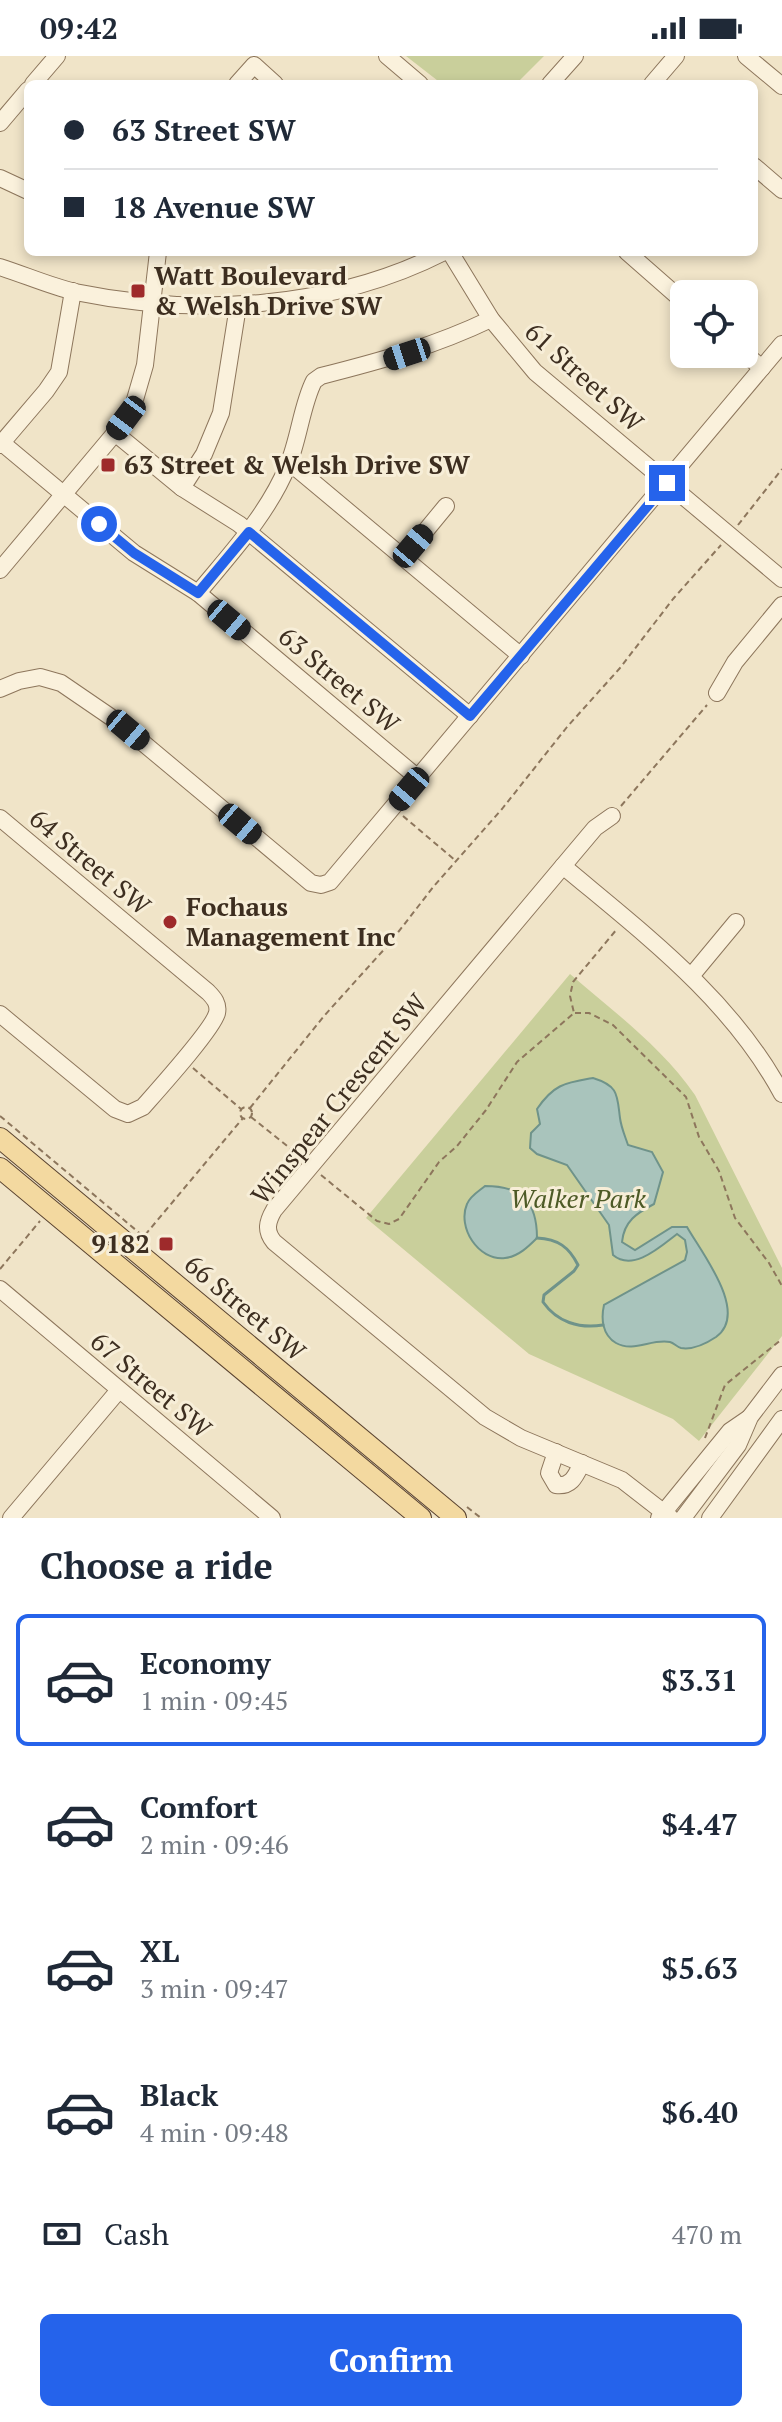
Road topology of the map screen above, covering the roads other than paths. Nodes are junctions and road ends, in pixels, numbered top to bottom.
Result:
1 (57, 56) edge
2 (387, 56) edge
3 (575, 56) edge
4 (676, 56) edge
5 (746, 56) edge
6 (36, 80) edge
7 (241, 80) edge
8 (271, 80) edge
9 (415, 80) edge
10 (554, 80) edge
11 (655, 80) edge
12 (782, 86) edge
13 (24, 95) edge
14 (0, 123) edge
15 (758, 169) edge
16 (0, 178) edge
17 (24, 189) edge
18 (782, 190) edge
19 (158, 256) edge
20 (437, 256) edge
21 (450, 256) edge
22 (632, 256) edge
23 (0, 267) edge
24 (670, 290) edge
25 (73, 291) junction
26 (152, 304) junction
27 (238, 306) junction
28 (491, 319) junction
29 (782, 344) edge
30 (758, 365) edge
31 (762, 368) junction
32 (115, 433) junction
33 (1, 444) edge
34 (289, 462) junction
35 (667, 483) junction
36 (182, 488) junction
37 (64, 495) junction
38 (446, 506) dead end
39 (249, 532) junction
40 (404, 557) junction
41 (0, 570) edge
42 (782, 579) edge
43 (198, 593) junction
44 (782, 605) edge
45 (521, 656) junction
46 (0, 689) edge
47 (717, 693) road end
48 (470, 716) junction
49 (418, 778) junction
50 (612, 816) road end
51 (0, 818) edge
52 (563, 866) junction
53 (736, 922) dead end
54 (692, 975) junction
55 (0, 1014) edge
56 (782, 1094) edge
57 (0, 1138) edge
58 (0, 1168) edge
59 (0, 1289) edge
60 (782, 1375) edge
61 (119, 1390) junction
62 (750, 1417) junction
63 (782, 1419) edge
64 (556, 1452) junction
65 (582, 1463) junction
66 (665, 1516) edge
67 (11, 1518) edge
68 (272, 1518) edge
69 (421, 1518) edge
70 (456, 1518) edge
71 (683, 1518) edge
72 (710, 1518) edge

1 - 6 street
2 - 9 street
3 - 10 street
4 - 11 street
5 - 12 street
7 - 8 street
13 - 14 street
15 - 18 street
16 - 17 street
19 - 26 street
20 - 27 street
21 - 28 street, 61 Street SW
22 - 24 street
23 - 25 street
25 - 26 street
25 - 33 street
26 - 27 street
26 - 32 street
27 - 36 street
28 - 34 street
28 - 35 street, 61 Street SW
29 - 31 street
30 - 31 street
31 - 35 street
32 - 36 street
32 - 37 street
33 - 37 street, 63 Street SW
34 - 39 street
34 - 40 street
35 - 42 street, 61 Street SW
35 - 45 street
36 - 39 street
37 - 41 street
37 - 43 street, 63 Street SW
38 - 40 street
39 - 43 street
39 - 48 street
40 - 45 street
43 - 49 street, 63 Street SW
44 - 47 street
45 - 48 street
46 - 49 street
48 - 49 street
50 - 52 street, Winspear Crescent SW
51 - 55 street, 64 Street SW
52 - 54 street
52 - 64 street, Winspear Crescent SW
53 - 54 street
54 - 56 street
57 - 70 main road, 66 Street SW
58 - 69 main road, 66 Street SW
59 - 61 street, 67 Street SW
60 - 62 street
61 - 67 street
61 - 68 street, 67 Street SW
62 - 66 street
62 - 71 street
63 - 72 street
64 - 65 street, Winspear Crescent SW
64 - 65 street
65 - 66 street, Winspear Crescent SW

